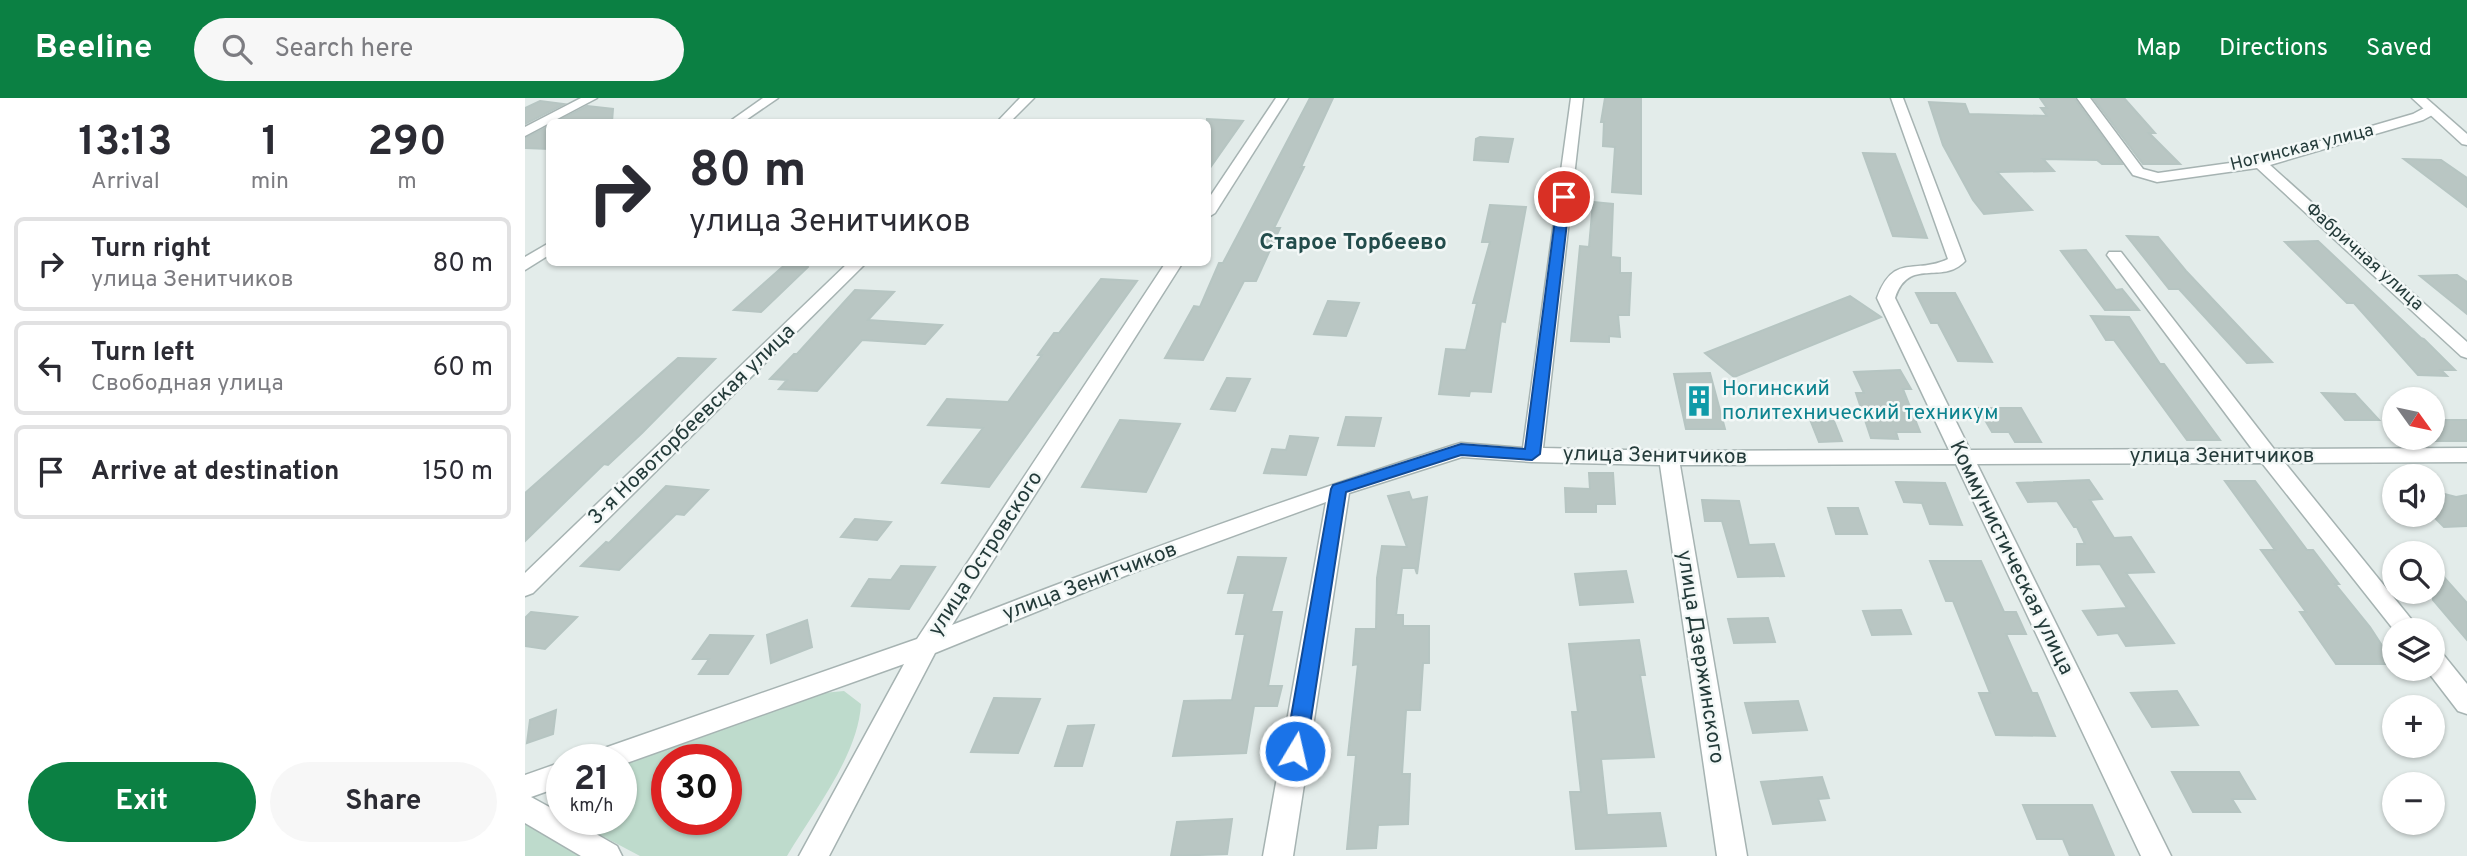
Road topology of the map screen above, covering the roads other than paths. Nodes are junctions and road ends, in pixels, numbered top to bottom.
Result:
1 (591, 98) edge
2 (772, 98) edge
3 (1028, 98) edge
4 (1282, 98) edge
5 (1577, 98) edge
6 (1897, 98) edge
7 (2083, 98) edge
8 (2418, 98) edge
9 (2431, 110) junction
10 (550, 119) edge
11 (740, 119) edge
12 (1006, 119) edge
13 (546, 121) edge
14 (525, 132) edge
15 (2467, 141) edge
16 (2260, 163) junction
17 (1211, 207) edge
18 (546, 250) edge
19 (2115, 255) dead end
20 (525, 265) edge
21 (855, 266) edge
22 (1172, 266) edge
23 (2467, 352) edge
24 (1532, 454) junction
25 (1961, 455) junction
26 (2467, 455) edge
27 (2269, 457) junction
28 (1669, 458) junction
29 (1339, 489) junction
30 (525, 587) edge
31 (2399, 618) edge
32 (926, 646) junction
33 (2445, 675) edge
34 (2467, 702) edge
35 (637, 748) edge
36 (546, 780) edge
37 (525, 787) edge
38 (525, 808) edge
39 (607, 856) edge
40 (814, 856) edge
41 (1278, 856) edge
42 (1732, 856) edge
43 (2156, 856) edge

1 - 10 street
2 - 11 street
3 - 12 street
4 - 17 street
5 - 24 street
6 - 25 street, Коммунистическая улица
7 - 16 street, Ногинская улица
8 - 9 street
9 - 15 street
9 - 16 street, Ногинская улица
13 - 14 street
16 - 23 street, Фабричная улица
18 - 20 street
19 - 27 street
21 - 30 street, 3-я Новоторбеевская улица
22 - 32 street, улица Островского
24 - 28 street, улица Зенитчиков
24 - 29 street, улица Зенитчиков
25 - 27 street, улица Зенитчиков
25 - 28 street, улица Зенитчиков
25 - 43 street, Коммунистическая улица
26 - 27 street, улица Зенитчиков
27 - 31 street
28 - 42 street, улица Дзержинского
29 - 32 street, улица Зенитчиков
29 - 41 street
32 - 35 street, улица Зенитчиков
32 - 40 street, улица Островского
33 - 34 street
36 - 37 street
38 - 39 street

